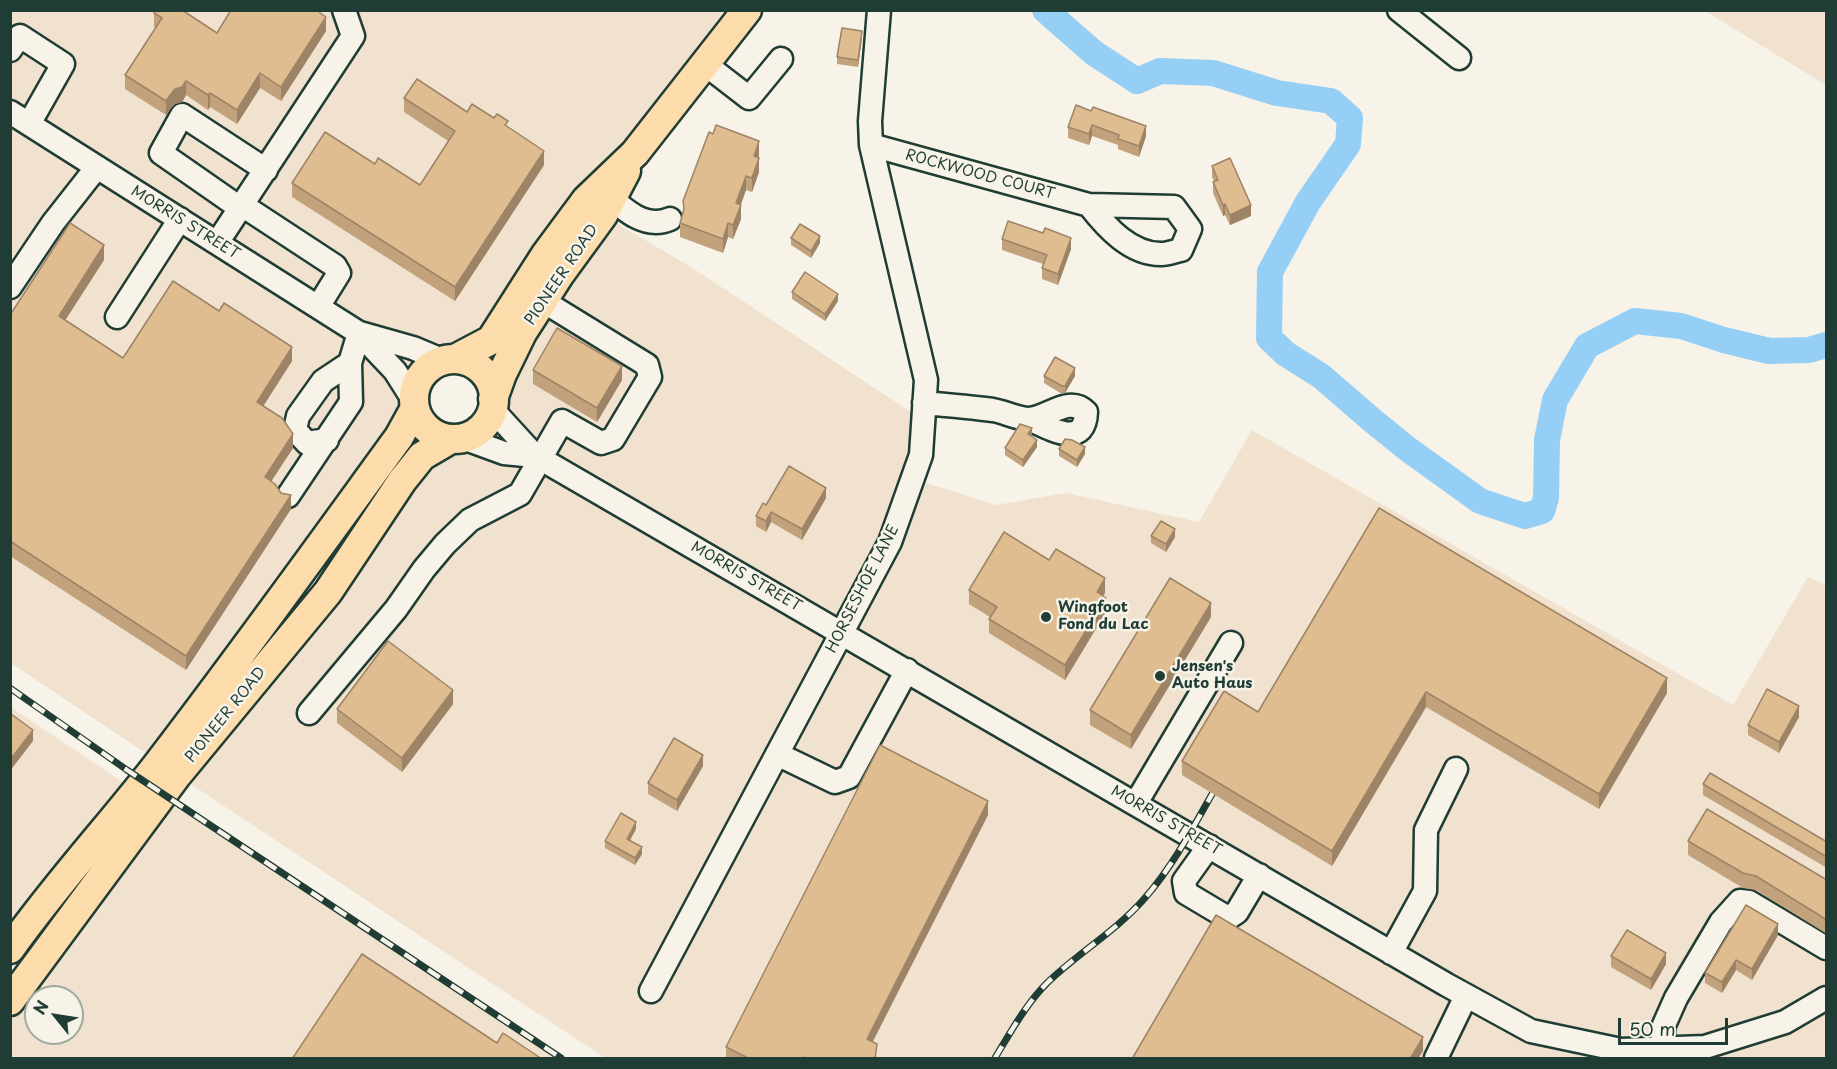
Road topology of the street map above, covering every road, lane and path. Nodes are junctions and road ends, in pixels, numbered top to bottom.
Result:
1 (344, 10) edge
2 (747, 10) edge
3 (879, 10) edge
4 (1399, 10) edge
5 (10, 50) edge
6 (1459, 58) dead end
7 (781, 59) dead end
8 (705, 64) junction
9 (20, 118) edge
10 (871, 145) junction
11 (98, 167) junction
12 (266, 170) junction
13 (605, 193) junction
14 (1089, 205) dead end
15 (241, 206) junction
16 (180, 219) junction
17 (670, 219) dead end
18 (217, 243) junction
19 (10, 287) edge
20 (543, 301) junction
21 (318, 307) junction
22 (117, 317) dead end
23 (359, 333) junction
24 (449, 360) junction
25 (350, 363) junction
26 (924, 403) junction
27 (493, 404) junction
28 (414, 405) junction
29 (1029, 419) dead end
30 (457, 439) junction
31 (327, 440) junction
32 (538, 457) junction
33 (288, 496) edge
34 (842, 633) junction
35 (1231, 643) dead end
36 (907, 670) junction
37 (309, 713) dead end
38 (777, 754) junction
39 (1456, 769) dead end
40 (1136, 803) junction
41 (1209, 846) junction
42 (1259, 875) junction
43 (1827, 948) edge
44 (10, 950) edge
45 (1391, 952) junction
46 (651, 991) dead end
47 (1467, 996) junction
48 (1827, 998) edge
49 (10, 1000) edge
50 (1661, 1049) junction
51 (1635, 1054) edge
52 (1436, 1059) edge

1 - 12 street
2 - 8 main road, PIONEER ROAD
3 - 10 street, HORSESHOE LANE
4 - 6 street
5 - 9 street
7 - 8 street
8 - 13 main road, PIONEER ROAD
9 - 11 street, MORRIS STREET
10 - 14 street, ROCKWOOD COURT
10 - 26 street, HORSESHOE LANE
11 - 16 street, MORRIS STREET
11 - 19 street
12 - 15 street
12 - 15 street
13 - 17 street
13 - 20 main road, PIONEER ROAD
13 - 24 main road, PIONEER ROAD
15 - 18 street
15 - 21 street
16 - 18 street, MORRIS STREET
16 - 22 street
18 - 21 street, MORRIS STREET
20 - 27 main road, PIONEER ROAD
20 - 32 street
21 - 23 street, MORRIS STREET
23 - 24 street, MORRIS STREET
23 - 25 street
23 - 28 street, MORRIS STREET
24 - 27 main road
24 - 28 main road
25 - 31 street
25 - 31 street
26 - 29 street
26 - 34 street, HORSESHOE LANE
27 - 30 main road
27 - 32 street, MORRIS STREET
28 - 30 main road
28 - 44 main road, PIONEER ROAD
30 - 32 street, MORRIS STREET
30 - 49 main road, PIONEER ROAD
31 - 33 street
32 - 34 street, MORRIS STREET
32 - 37 street
34 - 36 street, MORRIS STREET
34 - 38 street, HORSESHOE LANE
35 - 40 street
36 - 38 street
36 - 40 street, MORRIS STREET
38 - 46 street, HORSESHOE LANE
39 - 45 street
40 - 41 street, MORRIS STREET
41 - 42 street, MORRIS STREET
41 - 42 street
42 - 45 street, MORRIS STREET
43 - 50 street
45 - 47 street, MORRIS STREET
47 - 51 street, MORRIS STREET
47 - 52 street
48 - 50 street, MORRIS STREET
50 - 51 street, MORRIS STREET

